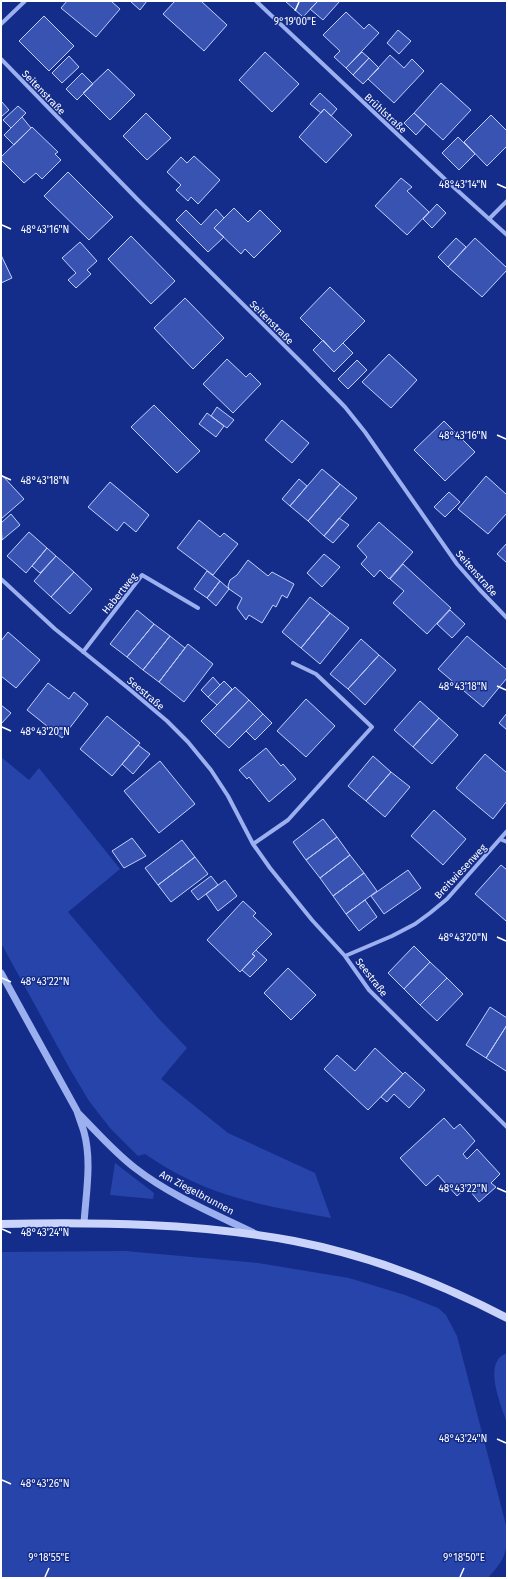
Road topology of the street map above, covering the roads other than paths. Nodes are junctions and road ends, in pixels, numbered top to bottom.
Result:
1 (25, 1) edge
2 (256, 1) edge
3 (1, 24) edge
4 (1, 59) edge
5 (507, 201) edge
6 (489, 219) junction
7 (507, 235) edge
8 (1, 579) edge
9 (198, 608) dead end
10 (507, 618) edge
11 (83, 652) junction
12 (293, 664) dead end
13 (507, 830) edge
14 (500, 839) junction
15 (507, 842) edge
16 (253, 844) junction
17 (345, 956) junction
18 (1, 973) edge
19 (77, 1111) junction
20 (507, 1127) edge
21 (84, 1223) junction
22 (1, 1224) edge
23 (259, 1235) junction
24 (507, 1318) edge

1 - 3 street
2 - 6 street, Brühlstraße
4 - 10 street, Seitenstraße
5 - 6 street
6 - 7 street, Brühlstraße
8 - 11 street, Seestraße
9 - 11 street, Habertweg
11 - 16 street, Seestraße
12 - 16 street
13 - 14 street, Breitwiesenweg
14 - 15 street
14 - 17 street, Breitwiesenweg
16 - 17 street, Seestraße
17 - 20 street, Seestraße
18 - 19 street, Am Ziegelbrunnen
19 - 21 street, Am Ziegelbrunnen
19 - 23 street, Am Ziegelbrunnen
21 - 22 main road
21 - 23 main road
23 - 24 main road

